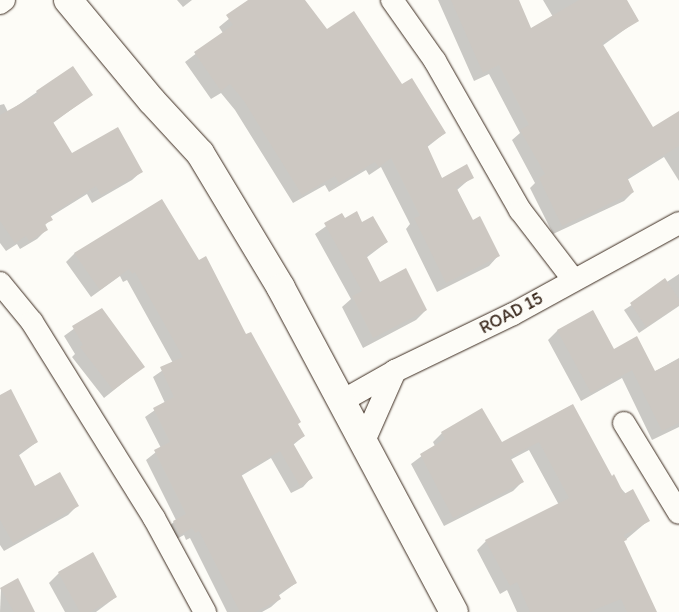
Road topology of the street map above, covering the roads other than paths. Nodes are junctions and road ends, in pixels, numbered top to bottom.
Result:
1 (4, 0) edge
2 (68, 0) edge
3 (392, 0) edge
4 (0, 3) edge
5 (679, 223) edge
6 (573, 279) junction
7 (0, 284) edge
8 (395, 371) junction
9 (342, 401) junction
10 (624, 422) dead end
11 (364, 441) junction
12 (679, 513) edge
13 (205, 612) edge
14 (454, 612) edge

1 - 4 street
2 - 9 street
3 - 6 street
5 - 6 street, ROAD 15
6 - 8 street, ROAD 15
7 - 13 street
8 - 9 street, ROAD 15
8 - 11 street
9 - 11 street
10 - 12 street
11 - 14 street

